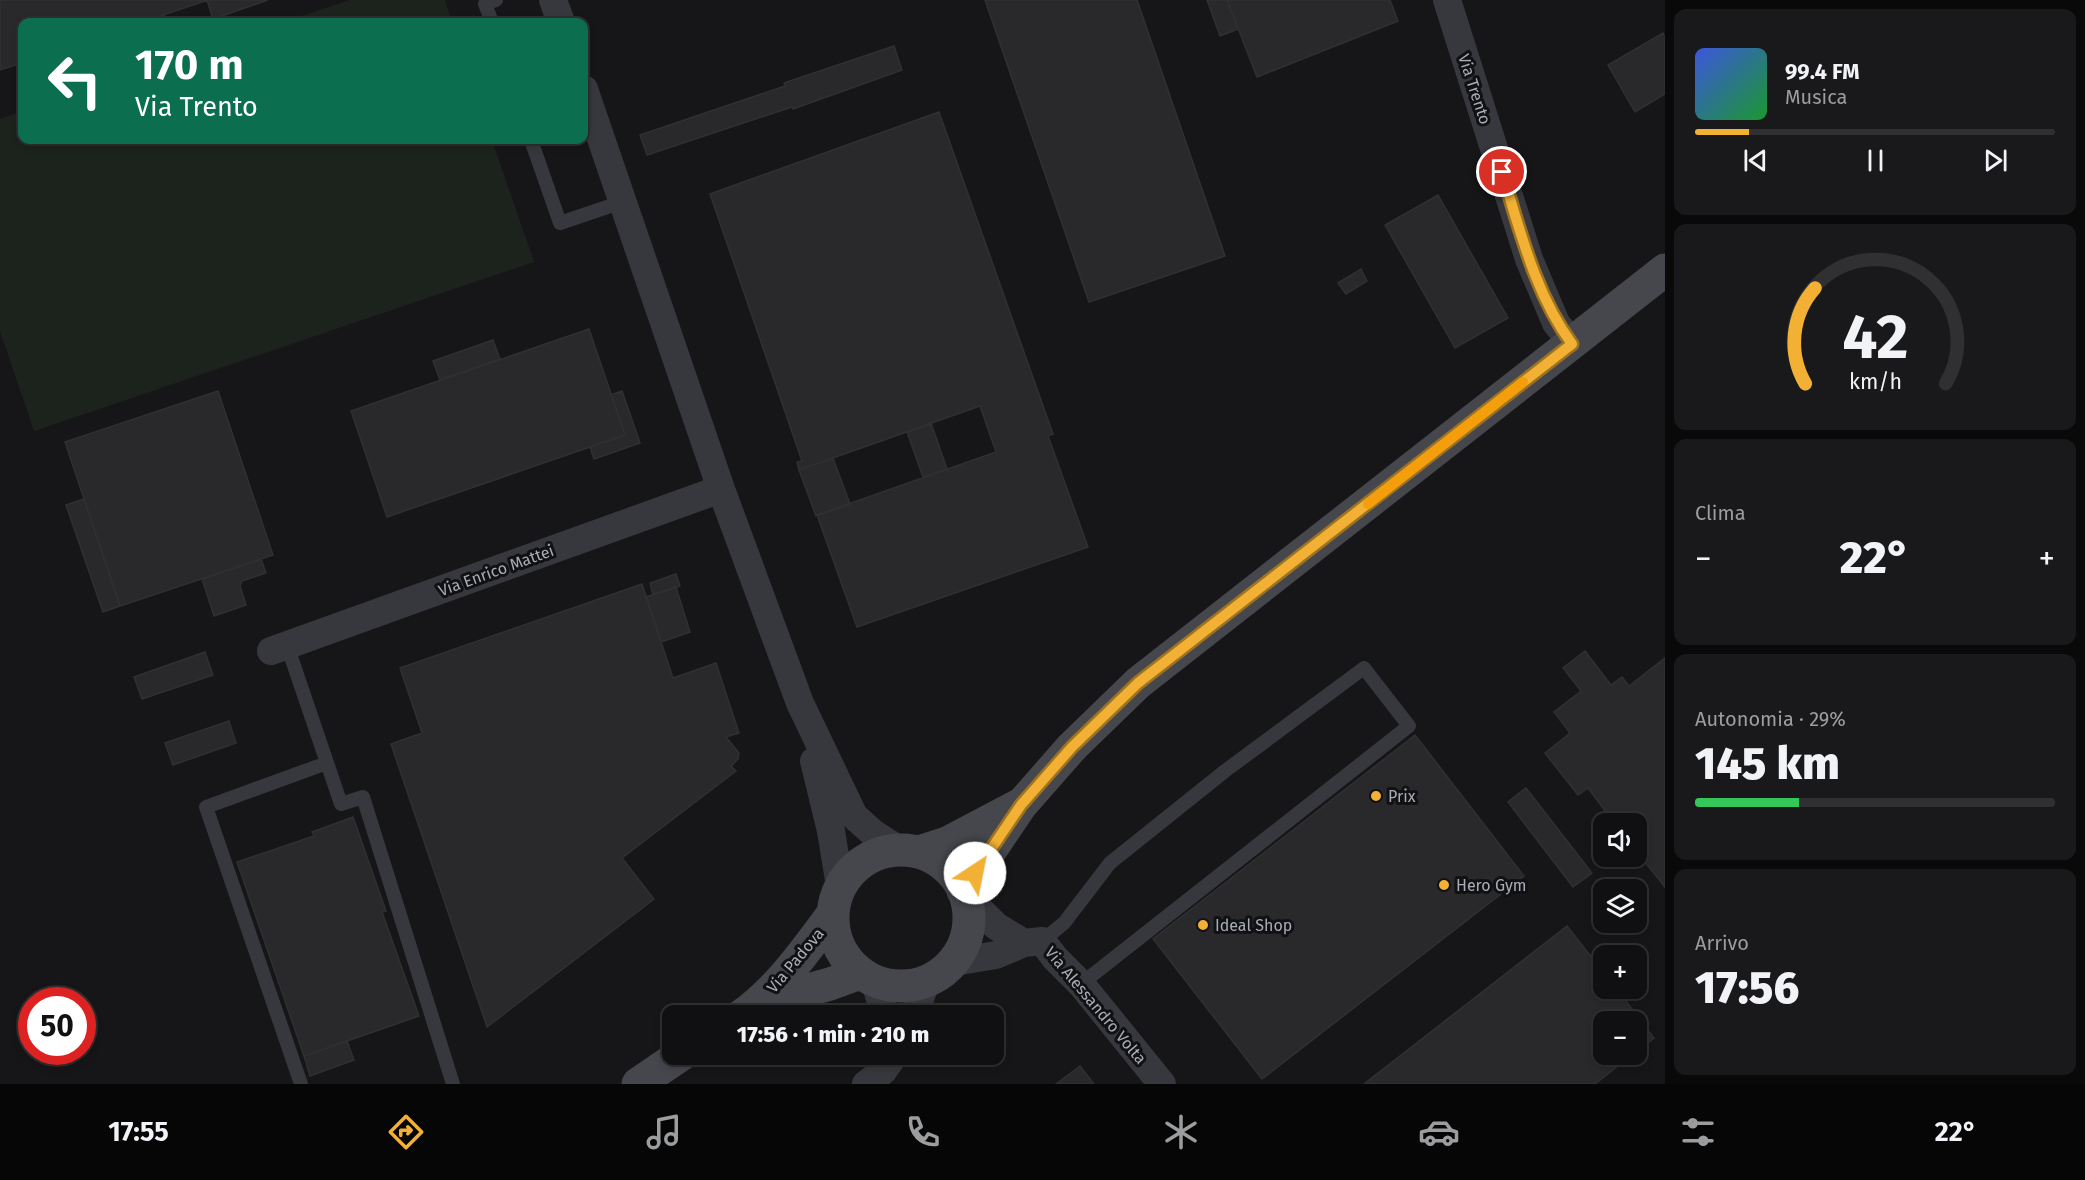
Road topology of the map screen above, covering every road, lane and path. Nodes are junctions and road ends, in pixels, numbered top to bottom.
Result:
1 (496, 0) edge
2 (553, 0) edge
3 (1447, 0) edge
4 (490, 18) edge
5 (560, 18) edge
6 (588, 101) edge
7 (532, 144) edge
8 (622, 201) junction
9 (1665, 270) edge
10 (1572, 344) junction
11 (721, 489) junction
12 (279, 648) joint
13 (800, 704) junction
14 (327, 763) junction
15 (1021, 805) junction
16 (909, 850) junction
17 (965, 894) junction
18 (836, 901) junction
19 (1033, 942) junction
20 (954, 962) junction
21 (868, 977) junction
22 (926, 982) junction
23 (1081, 984) junction
24 (754, 1005) edge
25 (765, 1005) edge
26 (880, 1005) edge
27 (918, 1005) edge
28 (666, 1065) edge
29 (887, 1065) edge
30 (301, 1084) edge
31 (453, 1084) edge
32 (638, 1084) edge
33 (866, 1084) edge
34 (1162, 1084) edge

1 - 4 lane
2 - 5 street
3 - 10 street, Via Trento
6 - 8 street
7 - 8 lane
8 - 11 street
9 - 10 main road
10 - 15 main road
11 - 12 street, Via Enrico Mattei
11 - 13 street
12 - 14 lane
13 - 16 street
13 - 18 street
14 - 30 lane
14 - 31 lane
15 - 16 main road
15 - 17 main road
16 - 17 main road
16 - 18 main road
17 - 19 street, Via Alessandro Volta
17 - 20 main road
18 - 21 main road
18 - 24 main road, Via Padova
19 - 20 street, Via Alessandro Volta
19 - 23 street, Via Alessandro Volta
19 - 23 lane
20 - 22 main road
21 - 22 main road
21 - 25 main road, Via Padova
21 - 26 street
22 - 27 street
23 - 34 street, Via Alessandro Volta
28 - 32 main road
29 - 33 street

